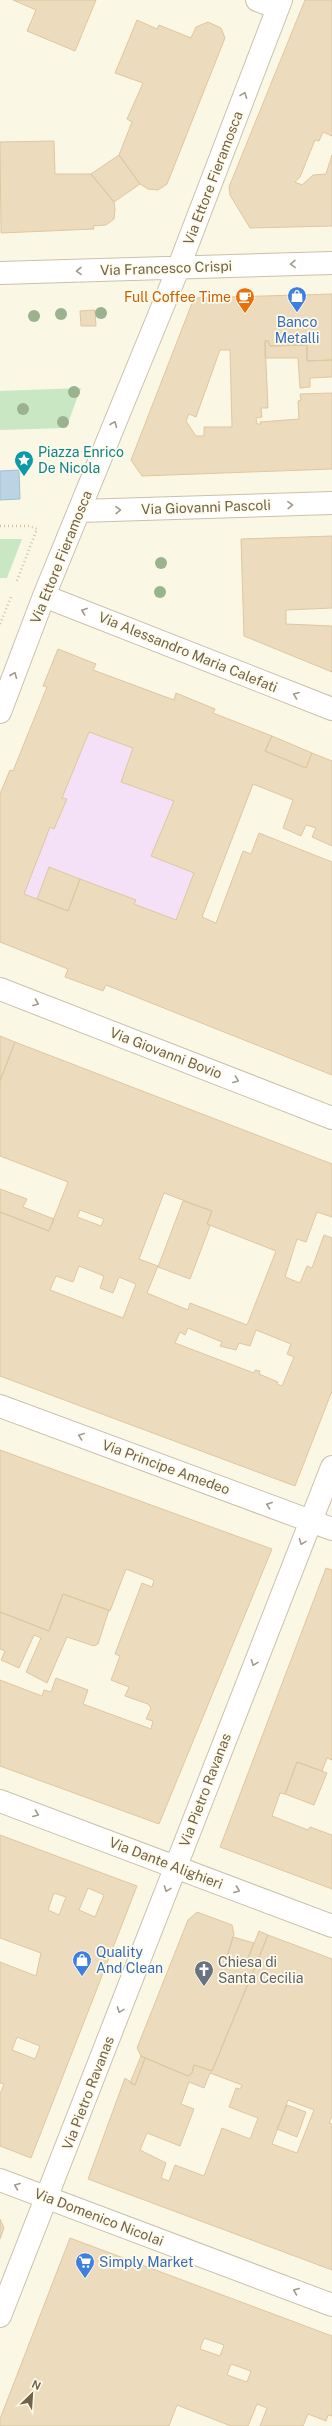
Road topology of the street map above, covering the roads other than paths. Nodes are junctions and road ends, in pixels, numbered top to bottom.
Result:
1 (257, 0) edge
2 (279, 4) edge
3 (332, 263) edge
4 (178, 269) junction
5 (0, 273) edge
6 (332, 503) edge
7 (79, 511) junction
8 (44, 596) junction
9 (332, 709) edge
10 (0, 712) edge
11 (0, 989) edge
12 (332, 1118) edge
13 (0, 1406) edge
14 (332, 1467) edge
15 (310, 1520) junction
16 (332, 1528) edge
17 (0, 1801) edge
18 (175, 1867) junction
19 (332, 1926) edge
20 (0, 2180) edge
21 (46, 2197) junction
22 (332, 2305) edge
23 (0, 2316) edge

1 - 2 street
4 -> 2 street, Via Ettore Fieramosca
3 -> 4 street, Via Francesco Crispi
4 -> 5 street, Via Francesco Crispi
7 -> 4 street, Via Ettore Fieramosca
7 -> 6 street, Via Giovanni Pascoli
7 - 8 street, Via Ettore Fieramosca
9 -> 8 street, Via Alessandro Maria Calefati
10 -> 8 street, Via Ettore Fieramosca
11 -> 12 street, Via Giovanni Bovio
15 -> 13 street, Via Principe Amedeo
14 - 15 street, Via Pietro Ravanas
15 - 16 street, Via Principe Amedeo
15 -> 18 street, Via Pietro Ravanas
17 -> 18 street, Via Dante Alighieri
18 -> 19 street, Via Dante Alighieri
18 -> 21 street, Via Pietro Ravanas
21 -> 20 street, Via Domenico Nicolai
22 -> 21 street, Via Domenico Nicolai
21 - 23 street, Via Pietro Ravanas

